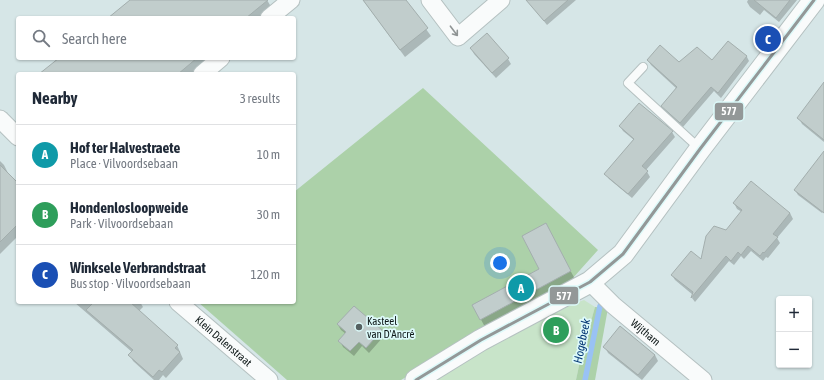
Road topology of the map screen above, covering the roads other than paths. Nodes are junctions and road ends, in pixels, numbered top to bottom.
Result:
1 (291, 0) edge
2 (430, 0) edge
3 (814, 0) edge
4 (490, 3) edge
5 (271, 16) edge
6 (219, 60) edge
7 (643, 67) dead end
8 (204, 72) edge
9 (0, 120) edge
10 (16, 135) edge
11 (700, 149) junction
12 (590, 282) junction
13 (180, 304) edge
14 (270, 380) edge
15 (416, 380) edge
16 (703, 380) edge

1 - 5 street
2 -> 4 street
3 - 11 street
6 - 8 street
7 - 11 lane
9 - 10 street
11 - 12 street
12 - 15 street
12 - 16 street, Wijtham
13 - 14 street, Klein Dalenstraat

